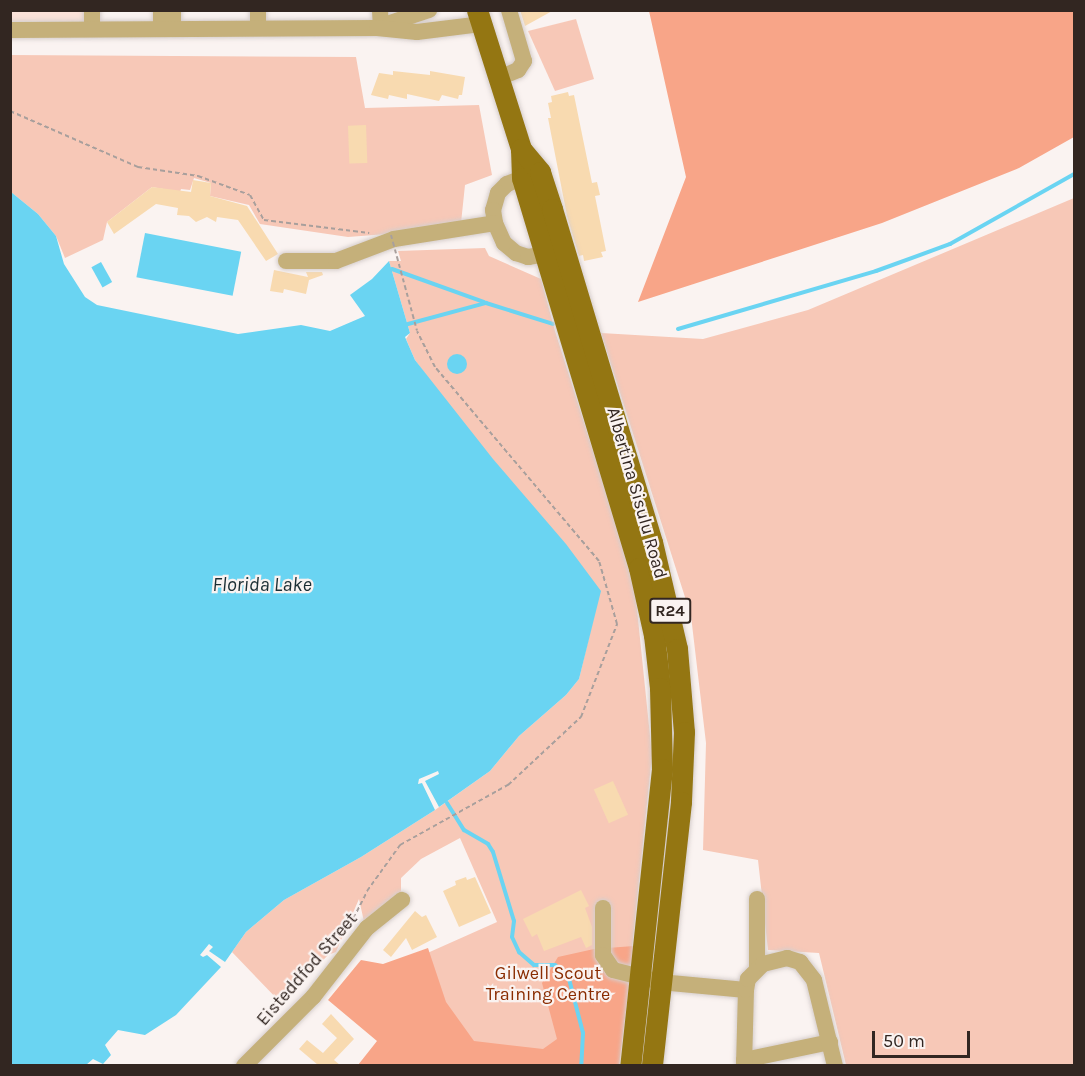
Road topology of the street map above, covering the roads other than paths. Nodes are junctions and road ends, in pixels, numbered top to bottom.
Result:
1 (92, 10) edge
2 (161, 10) edge
3 (173, 10) edge
4 (258, 10) edge
5 (340, 10) edge
6 (429, 10) edge
7 (509, 10) edge
8 (479, 17) edge
9 (380, 23) edge
10 (258, 28) junction
11 (340, 28) junction
12 (92, 29) junction
13 (167, 29) junction
14 (10, 30) edge
15 (499, 78) junction
16 (531, 175) junction
17 (495, 223) junction
18 (546, 254) junction
19 (286, 261) dead end
20 (757, 899) dead end
21 (402, 900) dead end
22 (603, 908) dead end
23 (757, 968) junction
24 (650, 980) junction
25 (746, 990) junction
26 (831, 1042) junction
27 (744, 1063) edge
28 (244, 1065) edge
29 (630, 1065) edge
30 (652, 1065) edge
31 (835, 1065) edge

1 - 12 street
2 - 13 street
3 - 13 street
4 - 10 street
5 - 11 street
6 - 9 street
7 - 15 street
8 - 9 street
8 - 15 main road, Albertina Sisulu Road / R24
9 - 11 street
10 - 11 street
10 - 13 street
12 - 13 street
12 - 14 street
15 - 16 main road, Albertina Sisulu Road / R24
16 - 17 street
16 - 18 main road, Albertina Sisulu Road / R24
16 - 24 main road, Albertina Sisulu Road / R24
17 - 18 street
17 - 19 street
18 - 24 main road, Albertina Sisulu Road / R24
20 - 23 street
21 - 28 street, Eisteddfod Street
22 - 24 street
23 - 25 street
23 - 26 street
24 - 25 street
24 - 29 main road, Albertina Sisulu Road / R24
24 - 30 main road, Albertina Sisulu Road / R24
25 - 27 street
26 - 27 street
26 - 31 street

